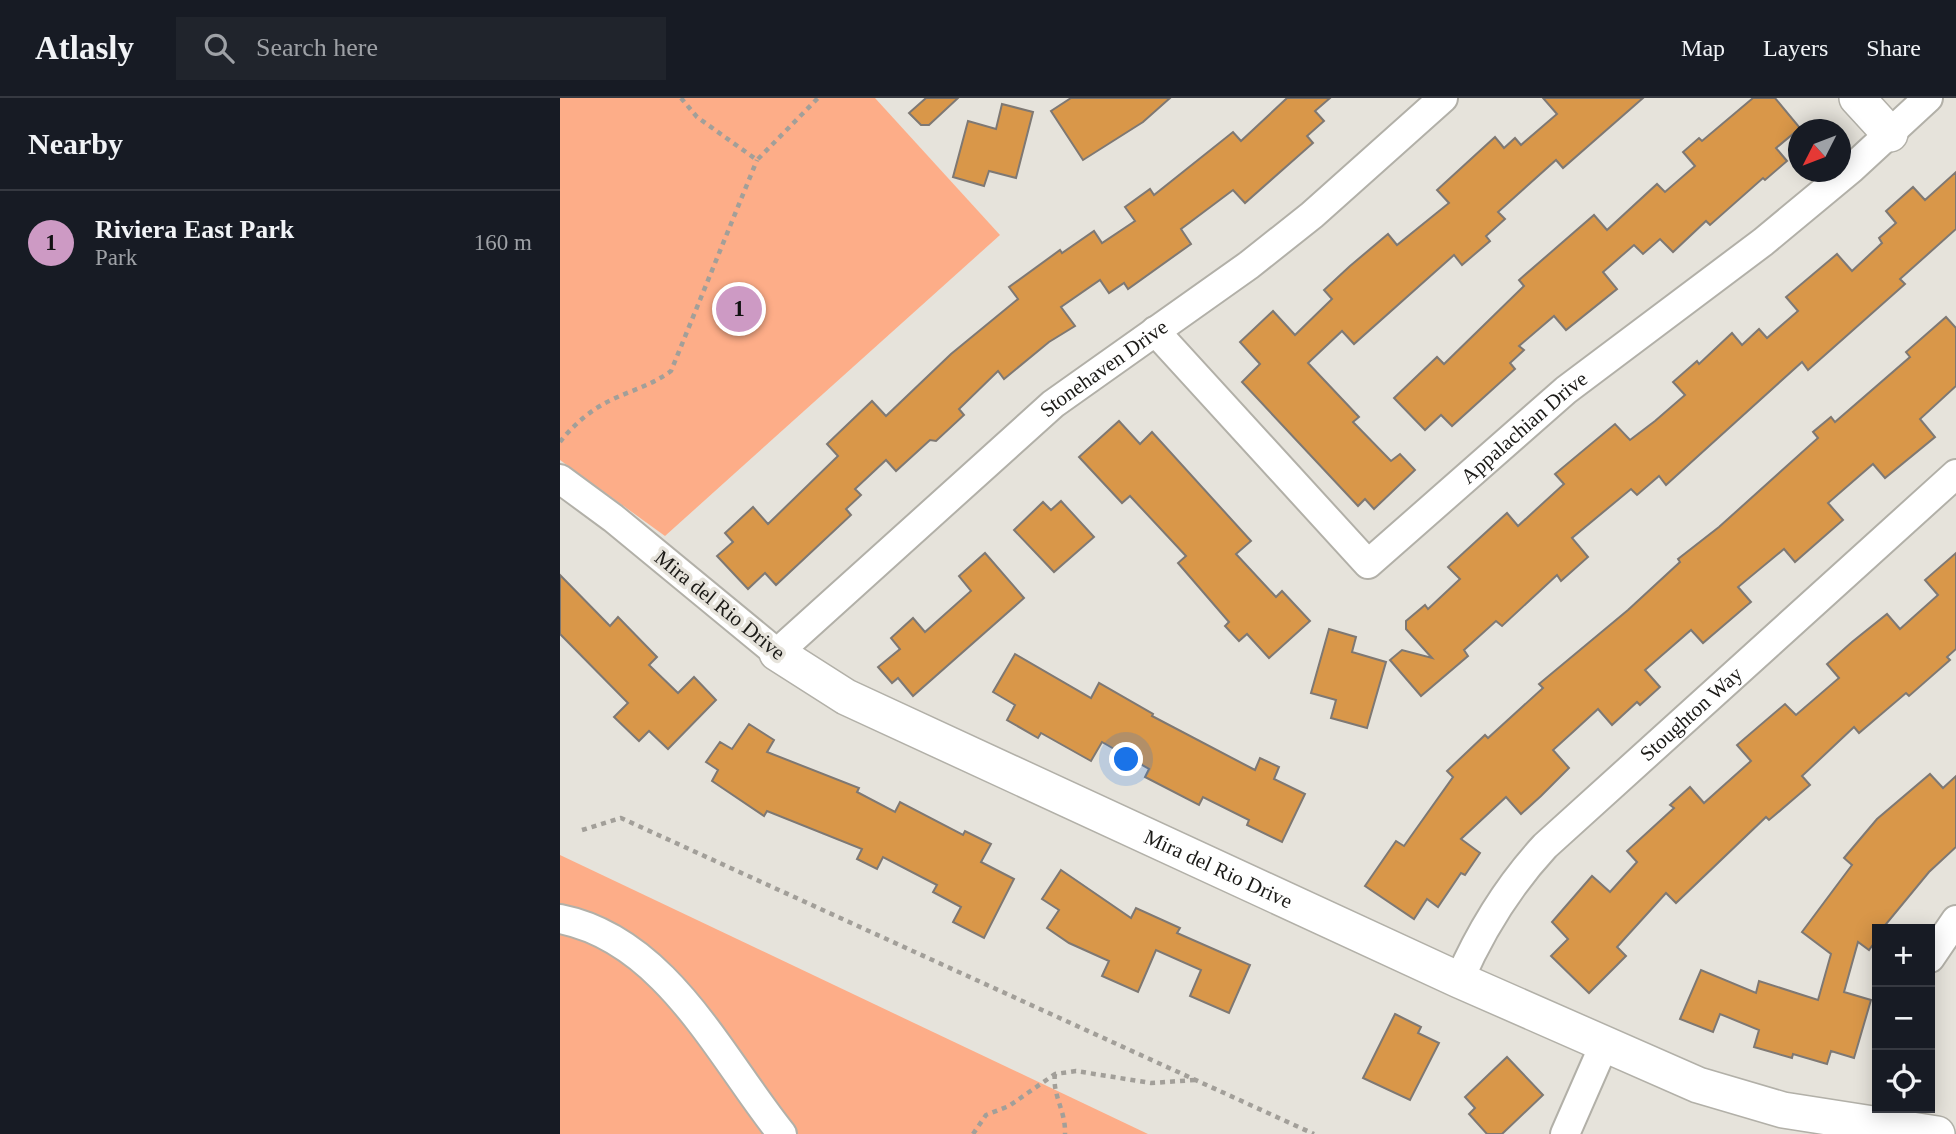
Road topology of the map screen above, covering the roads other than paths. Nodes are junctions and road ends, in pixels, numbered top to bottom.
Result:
1 (1443, 98) edge
2 (1857, 98) edge
3 (1928, 98) edge
4 (1890, 134) junction
5 (1155, 331) junction
6 (1956, 474) edge
7 (560, 480) edge
8 (778, 653) junction
9 (560, 919) edge
10 (1956, 920) edge
11 (1935, 951) edge
12 (1459, 980) junction
13 (1604, 1045) junction
14 (1887, 1117) edge
15 (782, 1134) edge
16 (1565, 1134) edge
17 (1937, 1134) edge

1 - 5 street, Stonehaven Drive
2 - 4 street
3 - 4 street, Appalachian Drive
4 - 5 street, Appalachian Drive
5 - 8 street, Stonehaven Drive
6 - 12 street, Stoughton Way
7 - 8 street, Mira del Rio Drive
8 - 12 street, Mira del Rio Drive
9 - 15 street
10 - 11 street
12 - 13 street, Mira del Rio Drive
13 - 14 street, Mira del Rio Drive
13 - 16 street
14 - 17 street, Mira del Rio Drive

